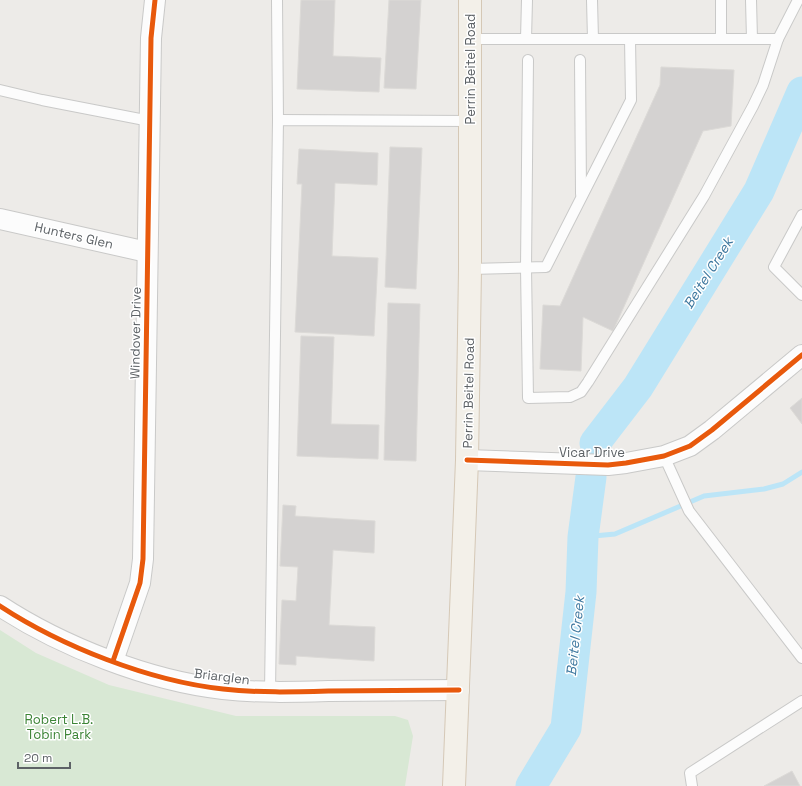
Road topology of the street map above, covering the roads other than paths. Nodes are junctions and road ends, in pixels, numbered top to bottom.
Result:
1 (277, 0) edge
2 (470, 0) edge
3 (527, 0) edge
4 (592, 0) edge
5 (721, 0) edge
6 (751, 0) edge
7 (798, 0) edge
8 (149, 1) edge
9 (470, 38) junction
10 (526, 39) junction
11 (593, 39) junction
12 (630, 39) junction
13 (722, 39) junction
14 (752, 39) junction
15 (778, 39) junction
16 (528, 60) dead end
17 (580, 60) dead end
18 (0, 90) edge
19 (278, 120) junction
20 (150, 121) junction
21 (470, 121) junction
22 (581, 196) junction
23 (802, 215) edge
24 (0, 219) edge
25 (147, 252) junction
26 (526, 268) junction
27 (470, 269) junction
28 (802, 295) edge
29 (802, 354) edge
30 (664, 456) junction
31 (467, 460) junction
32 (0, 606) edge
33 (802, 658) edge
34 (113, 661) junction
35 (459, 690) junction
36 (270, 692) junction
37 (802, 701) edge
38 (454, 782) edge
39 (692, 786) edge

1 - 19 lane
2 - 9 main road, Perrin Beitel Road
3 - 10 lane
4 - 11 lane
5 - 13 lane
6 - 14 lane
7 - 15 lane
8 - 20 street, Windover Drive
9 - 10 lane
9 - 21 main road, Perrin Beitel Road
10 - 11 lane
11 - 12 lane
12 - 13 lane
12 - 22 lane
13 - 14 lane
14 - 15 lane
15 - 26 lane
16 - 26 lane
17 - 22 lane
18 - 20 lane
19 - 21 lane
19 - 36 lane
20 - 25 street, Windover Drive
21 - 27 main road, Perrin Beitel Road
22 - 26 lane
23 - 28 lane
24 - 25 street, Hunters Glen
25 - 34 street, Windover Drive
26 - 27 lane
27 - 31 main road, Perrin Beitel Road
29 - 30 street, Vicar Drive
30 - 31 street, Vicar Drive
30 - 33 lane
31 - 35 main road, Perrin Beitel Road
32 - 34 street, Briarglen
34 - 36 street, Briarglen
35 - 36 street, Briarglen
35 - 38 main road, Perrin Beitel Road
37 - 39 lane

